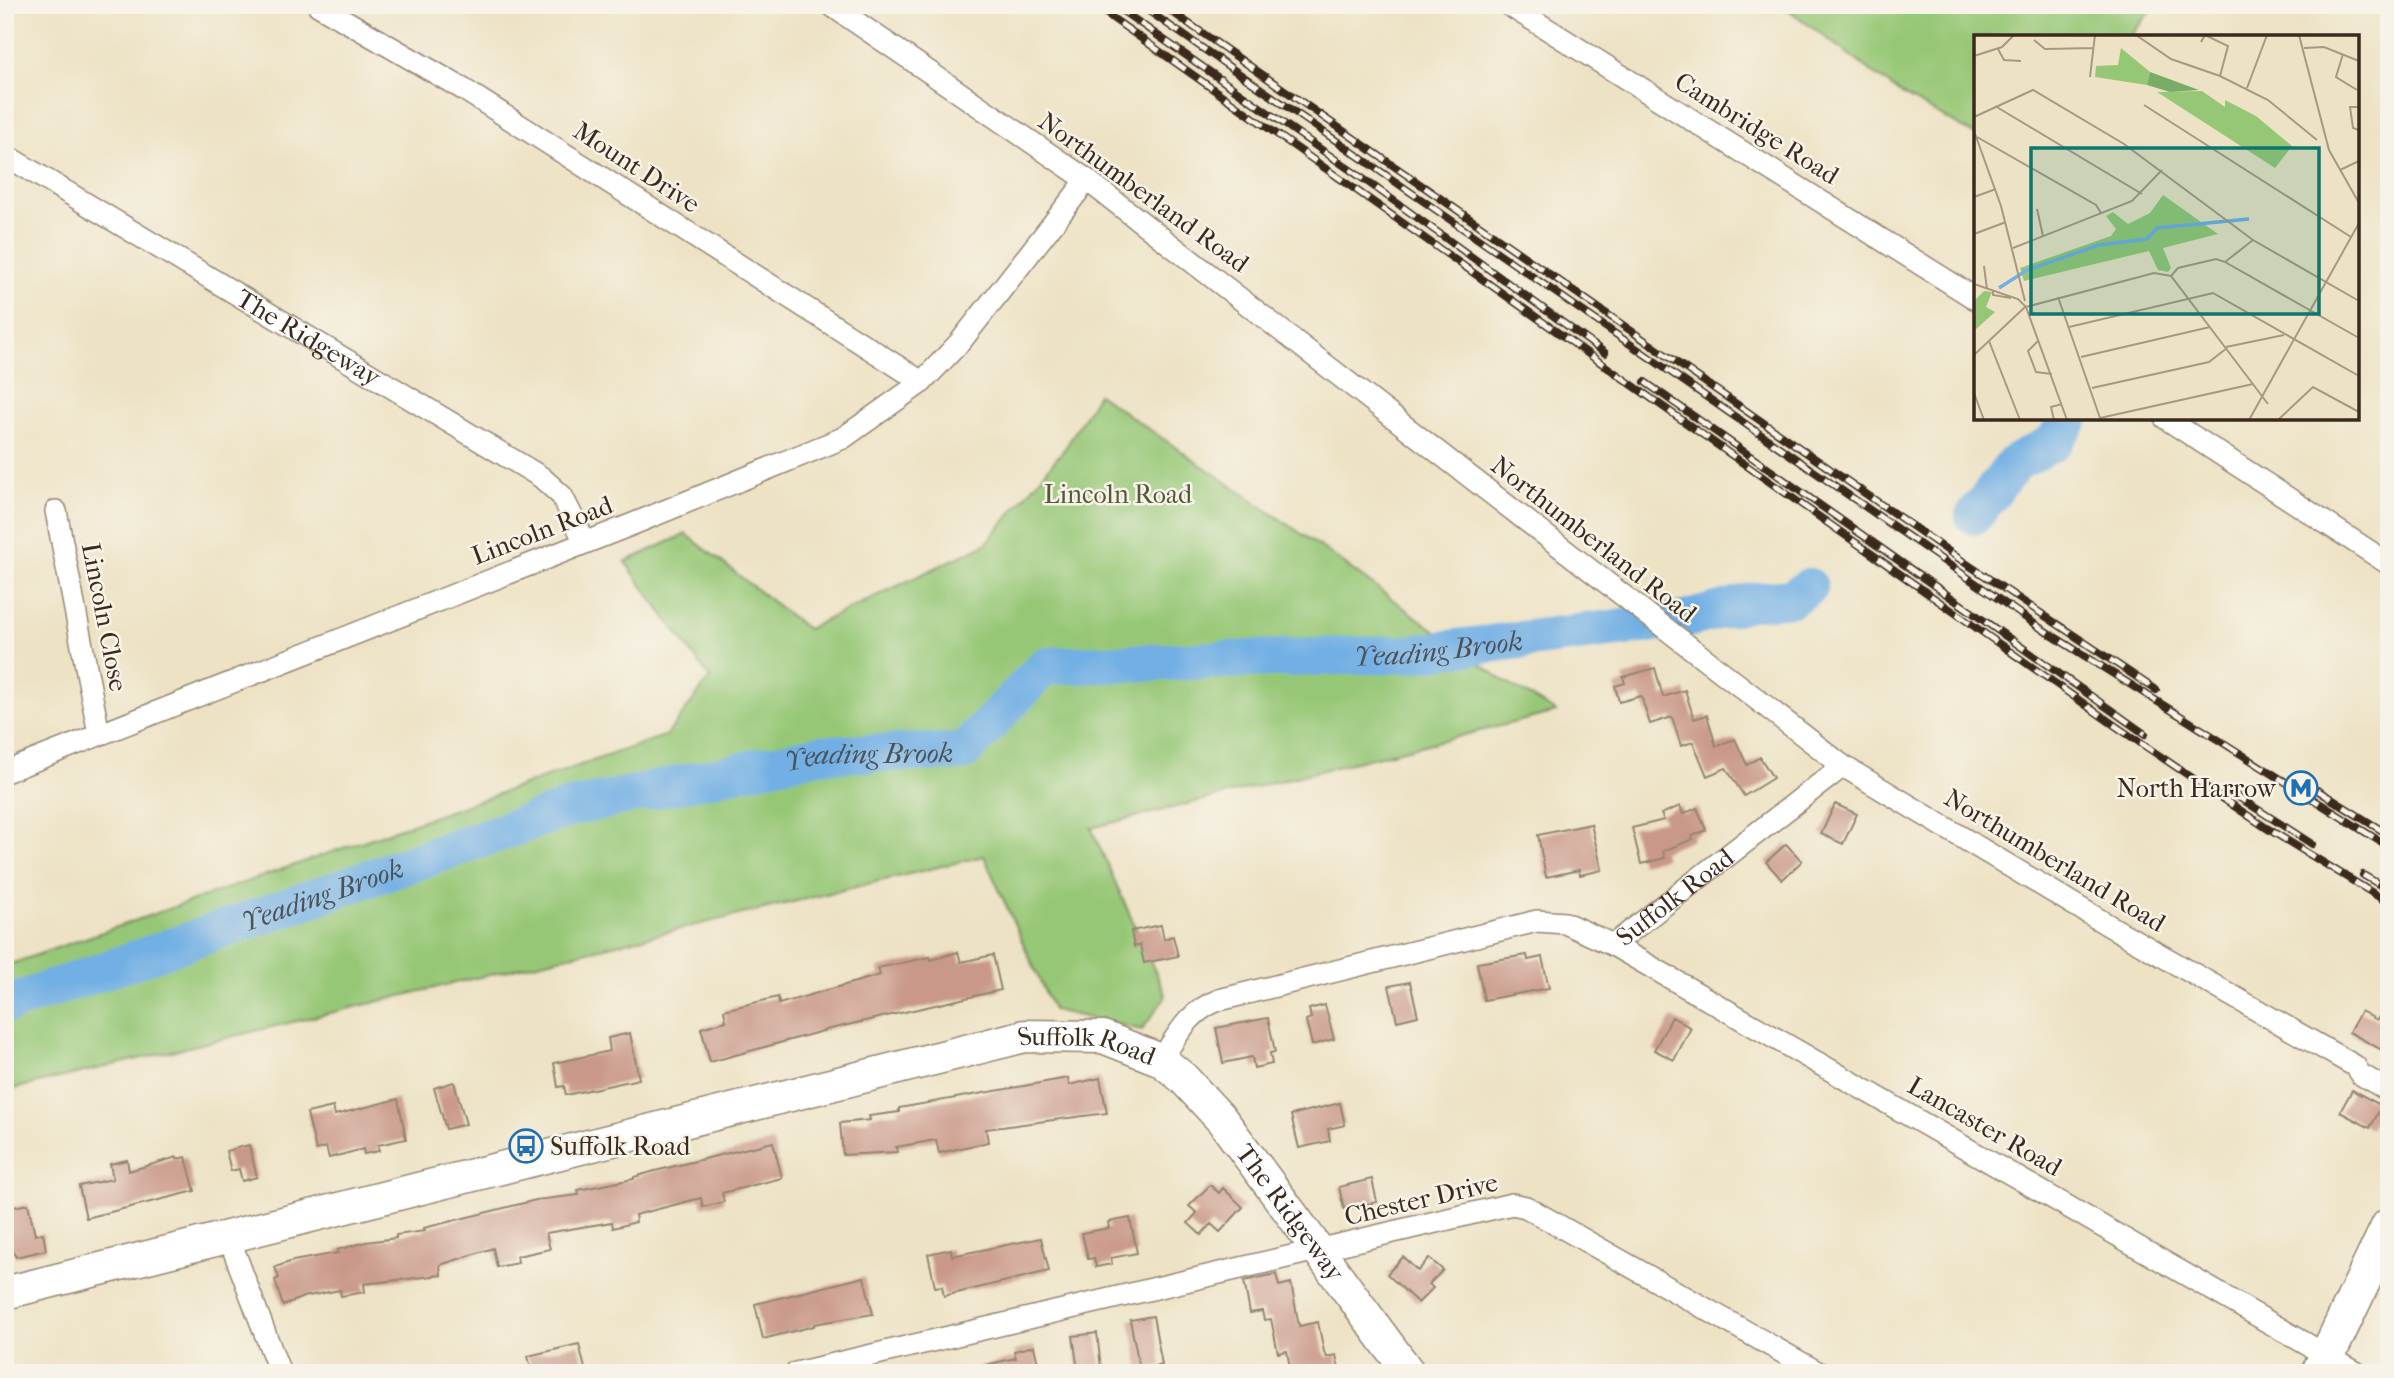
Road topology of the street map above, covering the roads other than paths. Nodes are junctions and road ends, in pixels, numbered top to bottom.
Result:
1 (318, 5) edge
2 (831, 5) edge
3 (1509, 5) edge
4 (5, 155) edge
5 (1087, 180) junction
6 (1974, 298) edge
7 (922, 382) junction
8 (2168, 420) edge
9 (56, 511) dead end
10 (585, 542) junction
11 (2389, 564) edge
12 (99, 734) junction
13 (1843, 766) junction
14 (5, 772) edge
15 (1613, 945) junction
16 (1161, 1060) junction
17 (2355, 1066) junction
18 (2389, 1079) edge
19 (2389, 1091) edge
20 (2389, 1226) edge
21 (229, 1238) junction
22 (1319, 1251) junction
23 (5, 1293) edge
24 (2324, 1364) edge
25 (280, 1373) edge
26 (796, 1373) edge
27 (1409, 1373) edge
28 (1819, 1373) edge
29 (2357, 1373) edge

1 - 7 street, Mount Drive
2 - 5 street, Northumberland Road
3 - 6 street, Cambridge Road
4 - 10 street, The Ridgeway
5 - 7 street, Lincoln Road
5 - 13 street, Northumberland Road
7 - 10 street, Lincoln Road
8 - 11 street
9 - 12 street, Lincoln Close
10 - 12 street, Lincoln Road
12 - 14 street, Lincoln Road
13 - 15 street, Suffolk Road
13 - 17 street, Northumberland Road
15 - 16 street, Suffolk Road
15 - 24 street, Lancaster Road
16 - 21 street, Suffolk Road
16 - 22 street, The Ridgeway
17 - 18 street, Northumberland Road
17 - 19 street, Northumberland Road
20 - 24 main road
21 - 23 street, Suffolk Road
21 - 25 street
22 - 26 street, Chester Drive
22 - 27 street, The Ridgeway
22 - 28 street, Chester Drive
24 - 29 street, Lancaster Road

